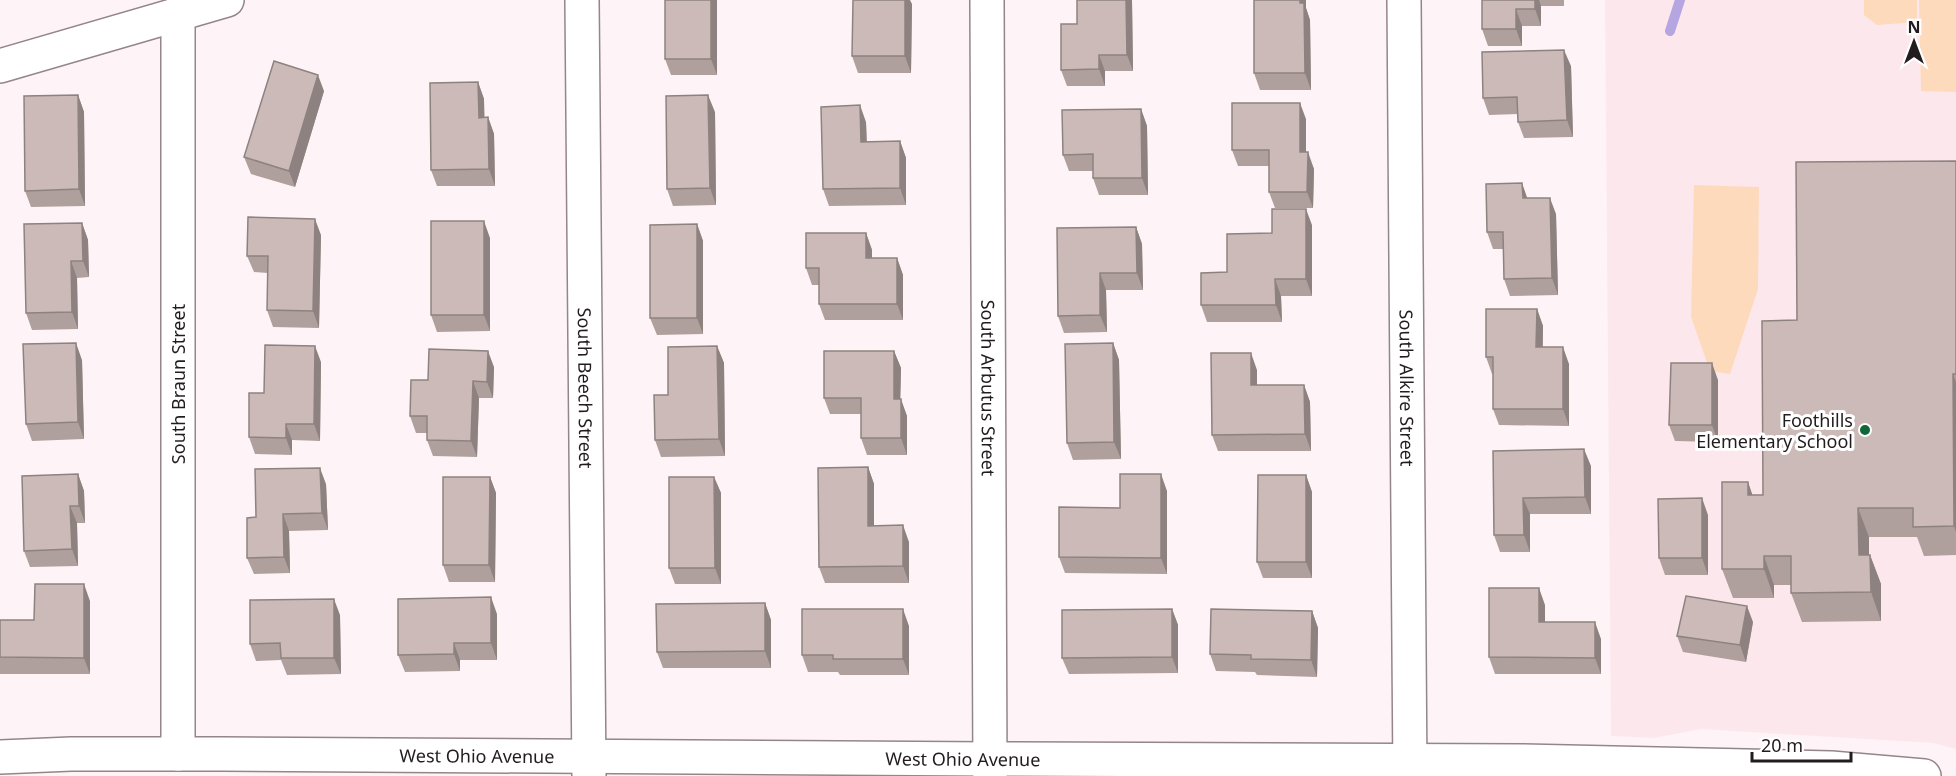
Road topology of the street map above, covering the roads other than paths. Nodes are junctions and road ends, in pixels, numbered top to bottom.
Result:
1 (227, 0) edge
2 (582, 0) edge
3 (987, 0) edge
4 (1404, 0) edge
5 (178, 14) junction
6 (0, 66) edge
7 (178, 754) junction
8 (0, 757) edge
9 (588, 766) edge
10 (990, 768) edge
11 (1410, 768) edge
12 (1924, 776) edge

1 - 5 street
2 - 9 street, South Beech Street
3 - 10 street, South Arbutus Street
4 - 11 street, South Alkire Street
5 - 6 street
5 - 7 street, South Braun Street
7 - 8 street, West Ohio Avenue
7 - 9 street, West Ohio Avenue
9 - 10 street, West Ohio Avenue
10 - 11 street, West Ohio Avenue
11 - 12 street, West Ohio Avenue

